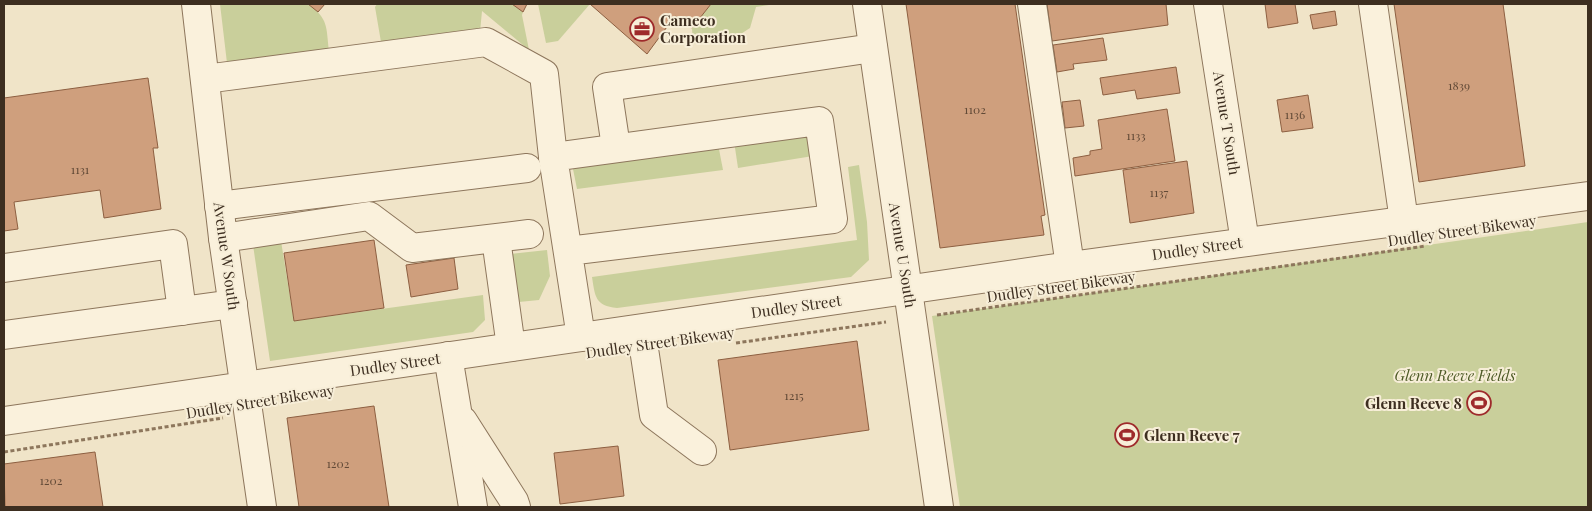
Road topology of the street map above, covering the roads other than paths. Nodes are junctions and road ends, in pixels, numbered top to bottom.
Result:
1 (196, 4) edge
2 (867, 4) edge
3 (1032, 4) edge
4 (1208, 4) edge
5 (1373, 4) edge
6 (873, 48) junction
7 (205, 79) junction
8 (616, 147) junction
9 (553, 157) junction
10 (527, 168) dead end
11 (1588, 196) edge
12 (219, 206) junction
13 (1404, 221) junction
14 (529, 234) dead end
15 (223, 238) junction
16 (496, 239) junction
17 (1245, 242) junction
18 (568, 251) junction
19 (1070, 266) junction
20 (4, 268) edge
21 (907, 290) junction
22 (233, 304) junction
23 (182, 310) junction
24 (641, 329) junction
25 (4, 335) edge
26 (582, 337) junction
27 (511, 347) junction
28 (448, 356) junction
29 (244, 386) junction
30 (456, 411) junction
31 (4, 421) edge
32 (702, 451) dead end
33 (262, 507) edge
34 (473, 507) edge
35 (516, 507) edge
36 (939, 507) edge

1 - 7 street, Avenue W South
2 - 6 street, Avenue U South
3 - 19 street
4 - 17 street, Avenue T South
5 - 13 street
6 - 8 street
6 - 21 street, Avenue U South
7 - 9 street
7 - 12 street, Avenue W South
8 - 9 street
8 - 18 street
9 - 18 street
10 - 12 street
11 - 13 street, Dudley Street
12 - 15 street, Avenue W South
13 - 17 street, Dudley Street
14 - 16 street
15 - 16 street
15 - 22 street, Avenue W South
16 - 27 street
17 - 19 street, Dudley Street
18 - 26 street
19 - 21 street, Dudley Street
20 - 23 street
21 - 24 street, Dudley Street
21 - 36 street, Avenue U South
22 - 23 street
22 - 29 street, Avenue W South
23 - 25 street
24 - 26 street, Dudley Street
24 - 32 street
26 - 27 street, Dudley Street
27 - 28 street, Dudley Street
28 - 29 street, Dudley Street
28 - 30 street
29 - 31 street, Dudley Street
29 - 33 street, Avenue W South
30 - 34 street
30 - 35 street

